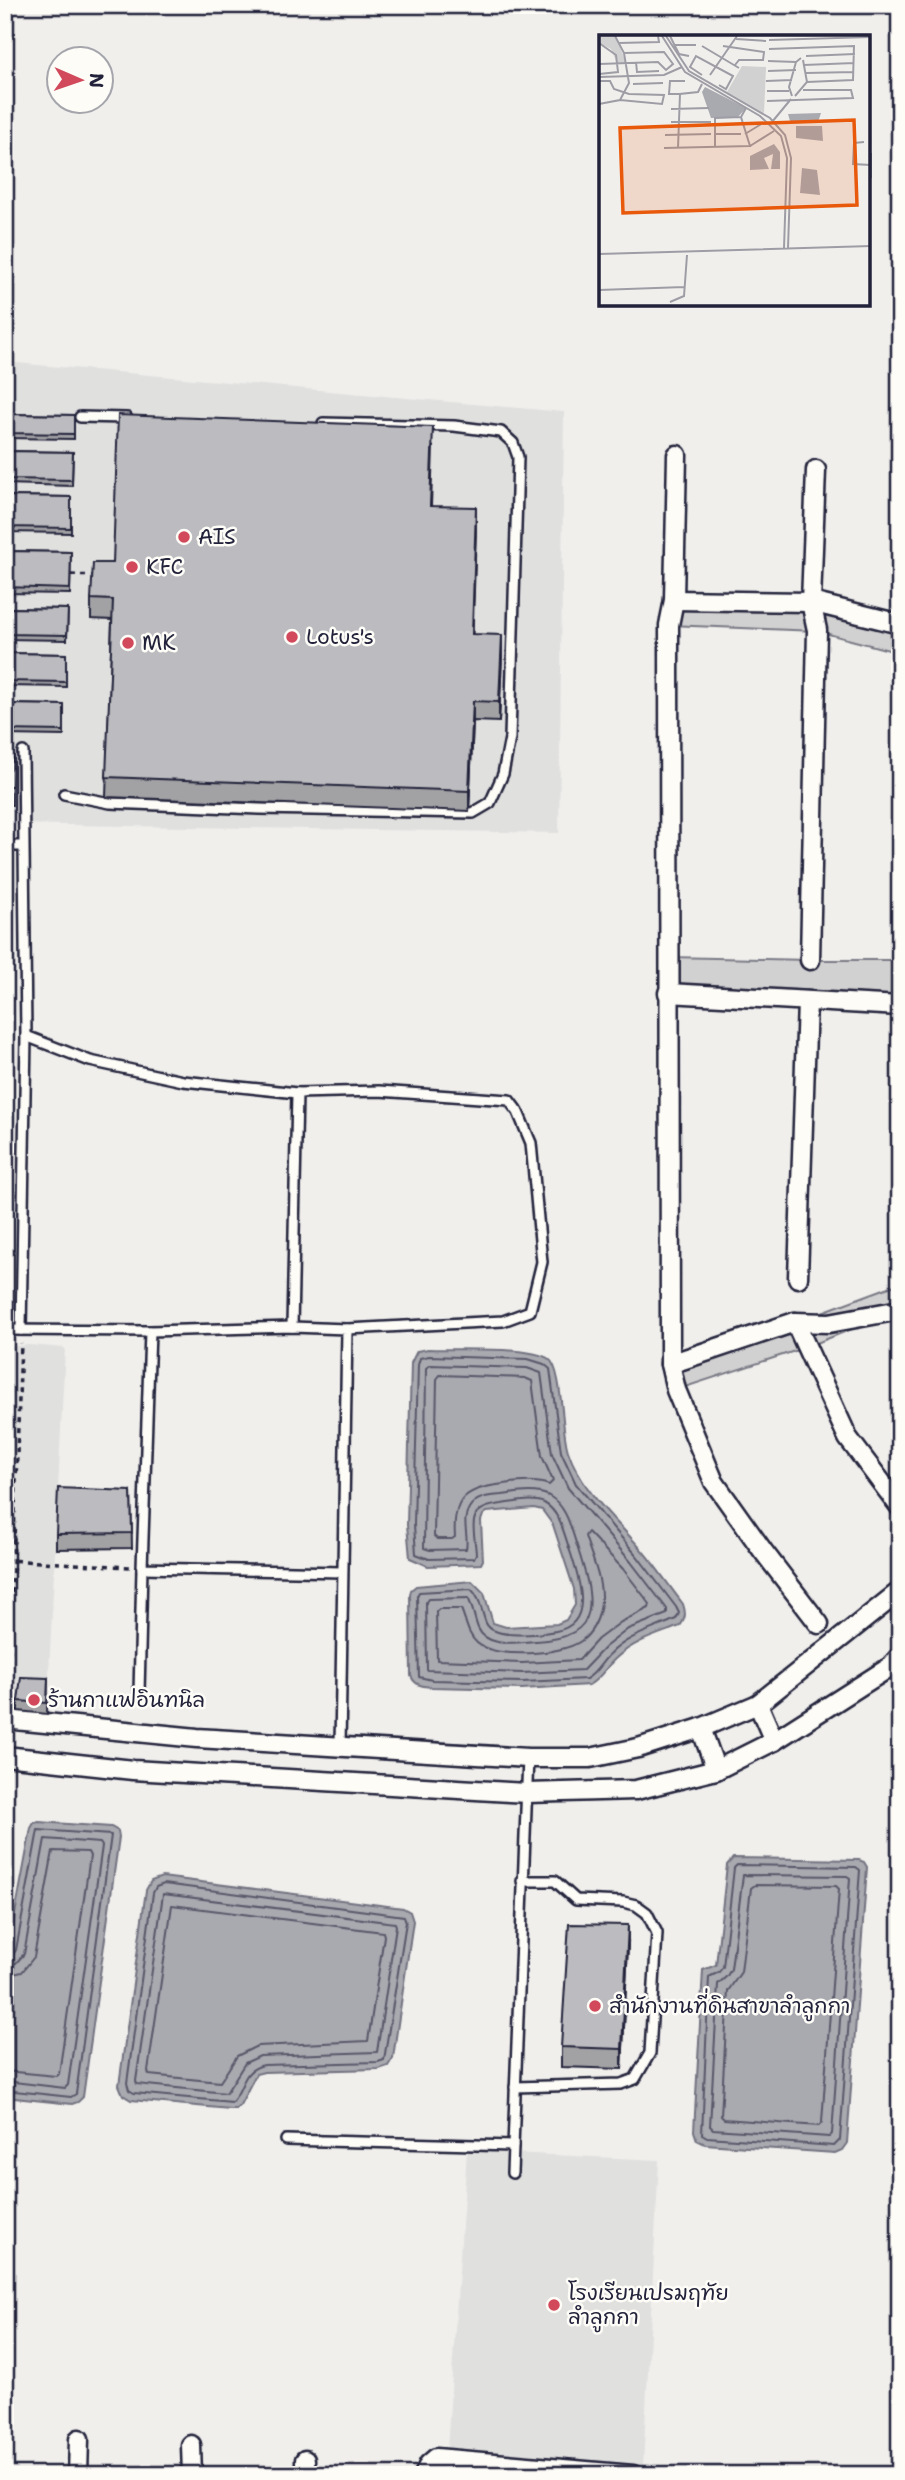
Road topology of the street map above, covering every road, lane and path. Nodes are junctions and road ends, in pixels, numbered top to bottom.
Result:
1 (80, 417) dead end
2 (132, 418) edge
3 (317, 423) edge
4 (677, 455) dead end
5 (816, 470) dead end
6 (71, 575) edge
7 (101, 583) edge
8 (674, 600) junction
9 (811, 602) junction
10 (900, 624) edge
11 (23, 752) dead end
12 (64, 794) dead end
13 (5, 846) edge
14 (22, 846) junction
15 (810, 960) dead end
16 (668, 993) junction
17 (807, 1001) junction
18 (900, 1006) edge
19 (26, 1036) junction
20 (298, 1093) junction
21 (798, 1278) dead end
22 (900, 1310) edge
23 (794, 1322) junction
24 (292, 1327) junction
25 (347, 1329) junction
26 (5, 1330) edge
27 (21, 1330) junction
28 (150, 1331) junction
29 (670, 1364) junction
30 (900, 1507) edge
31 (5, 1560) edge
32 (13, 1561) junction
33 (142, 1568) junction
34 (342, 1572) junction
35 (898, 1595) edge
36 (819, 1624) dead end
37 (900, 1656) edge
38 (139, 1692) dead end
39 (758, 1704) junction
40 (6, 1719) edge
41 (701, 1728) junction
42 (775, 1741) junction
43 (340, 1746) junction
44 (5, 1751) edge
45 (5, 1756) edge
46 (528, 1758) junction
47 (716, 1770) junction
48 (527, 1793) junction
49 (523, 1881) junction
50 (515, 2087) junction
51 (286, 2140) dead end
52 (513, 2146) junction
53 (512, 2173) dead end
54 (79, 2439) dead end
55 (191, 2445) dead end
56 (552, 2471) edge
57 (78, 2475) edge
58 (192, 2475) edge
59 (424, 2475) edge
60 (633, 2475) edge

1 - 2 lane
3 - 12 lane
4 - 8 street
5 - 9 street
6 - 7 path
8 - 9 street
8 - 16 street
9 - 10 street
9 - 15 street
11 - 14 lane
13 - 14 lane
14 - 19 lane
16 - 17 street
16 - 29 street
17 - 18 street
17 - 21 street
19 - 20 lane
19 - 27 lane
20 - 24 lane
20 - 25 lane
22 - 23 street
23 - 29 street
23 - 30 street
24 - 25 lane
24 - 28 lane
25 - 34 lane
26 - 27 lane
27 - 28 lane
27 - 32 path
28 - 33 lane
29 - 36 street
31 - 32 path
32 - 33 path
32 - 40 path
33 - 34 lane
33 - 38 lane
34 - 43 lane
35 - 39 street
37 - 42 street
39 - 41 street
39 - 42 street
40 - 43 street
40 - 44 lane
41 - 46 street
41 - 47 street
42 - 47 street
43 - 46 street
45 - 48 street
46 - 48 lane
47 - 48 street
48 - 49 lane
49 - 50 lane
49 - 50 lane
50 - 52 lane
51 - 52 lane
52 - 53 lane
54 - 57 street
55 - 58 street
56 - 59 street
56 - 60 street

